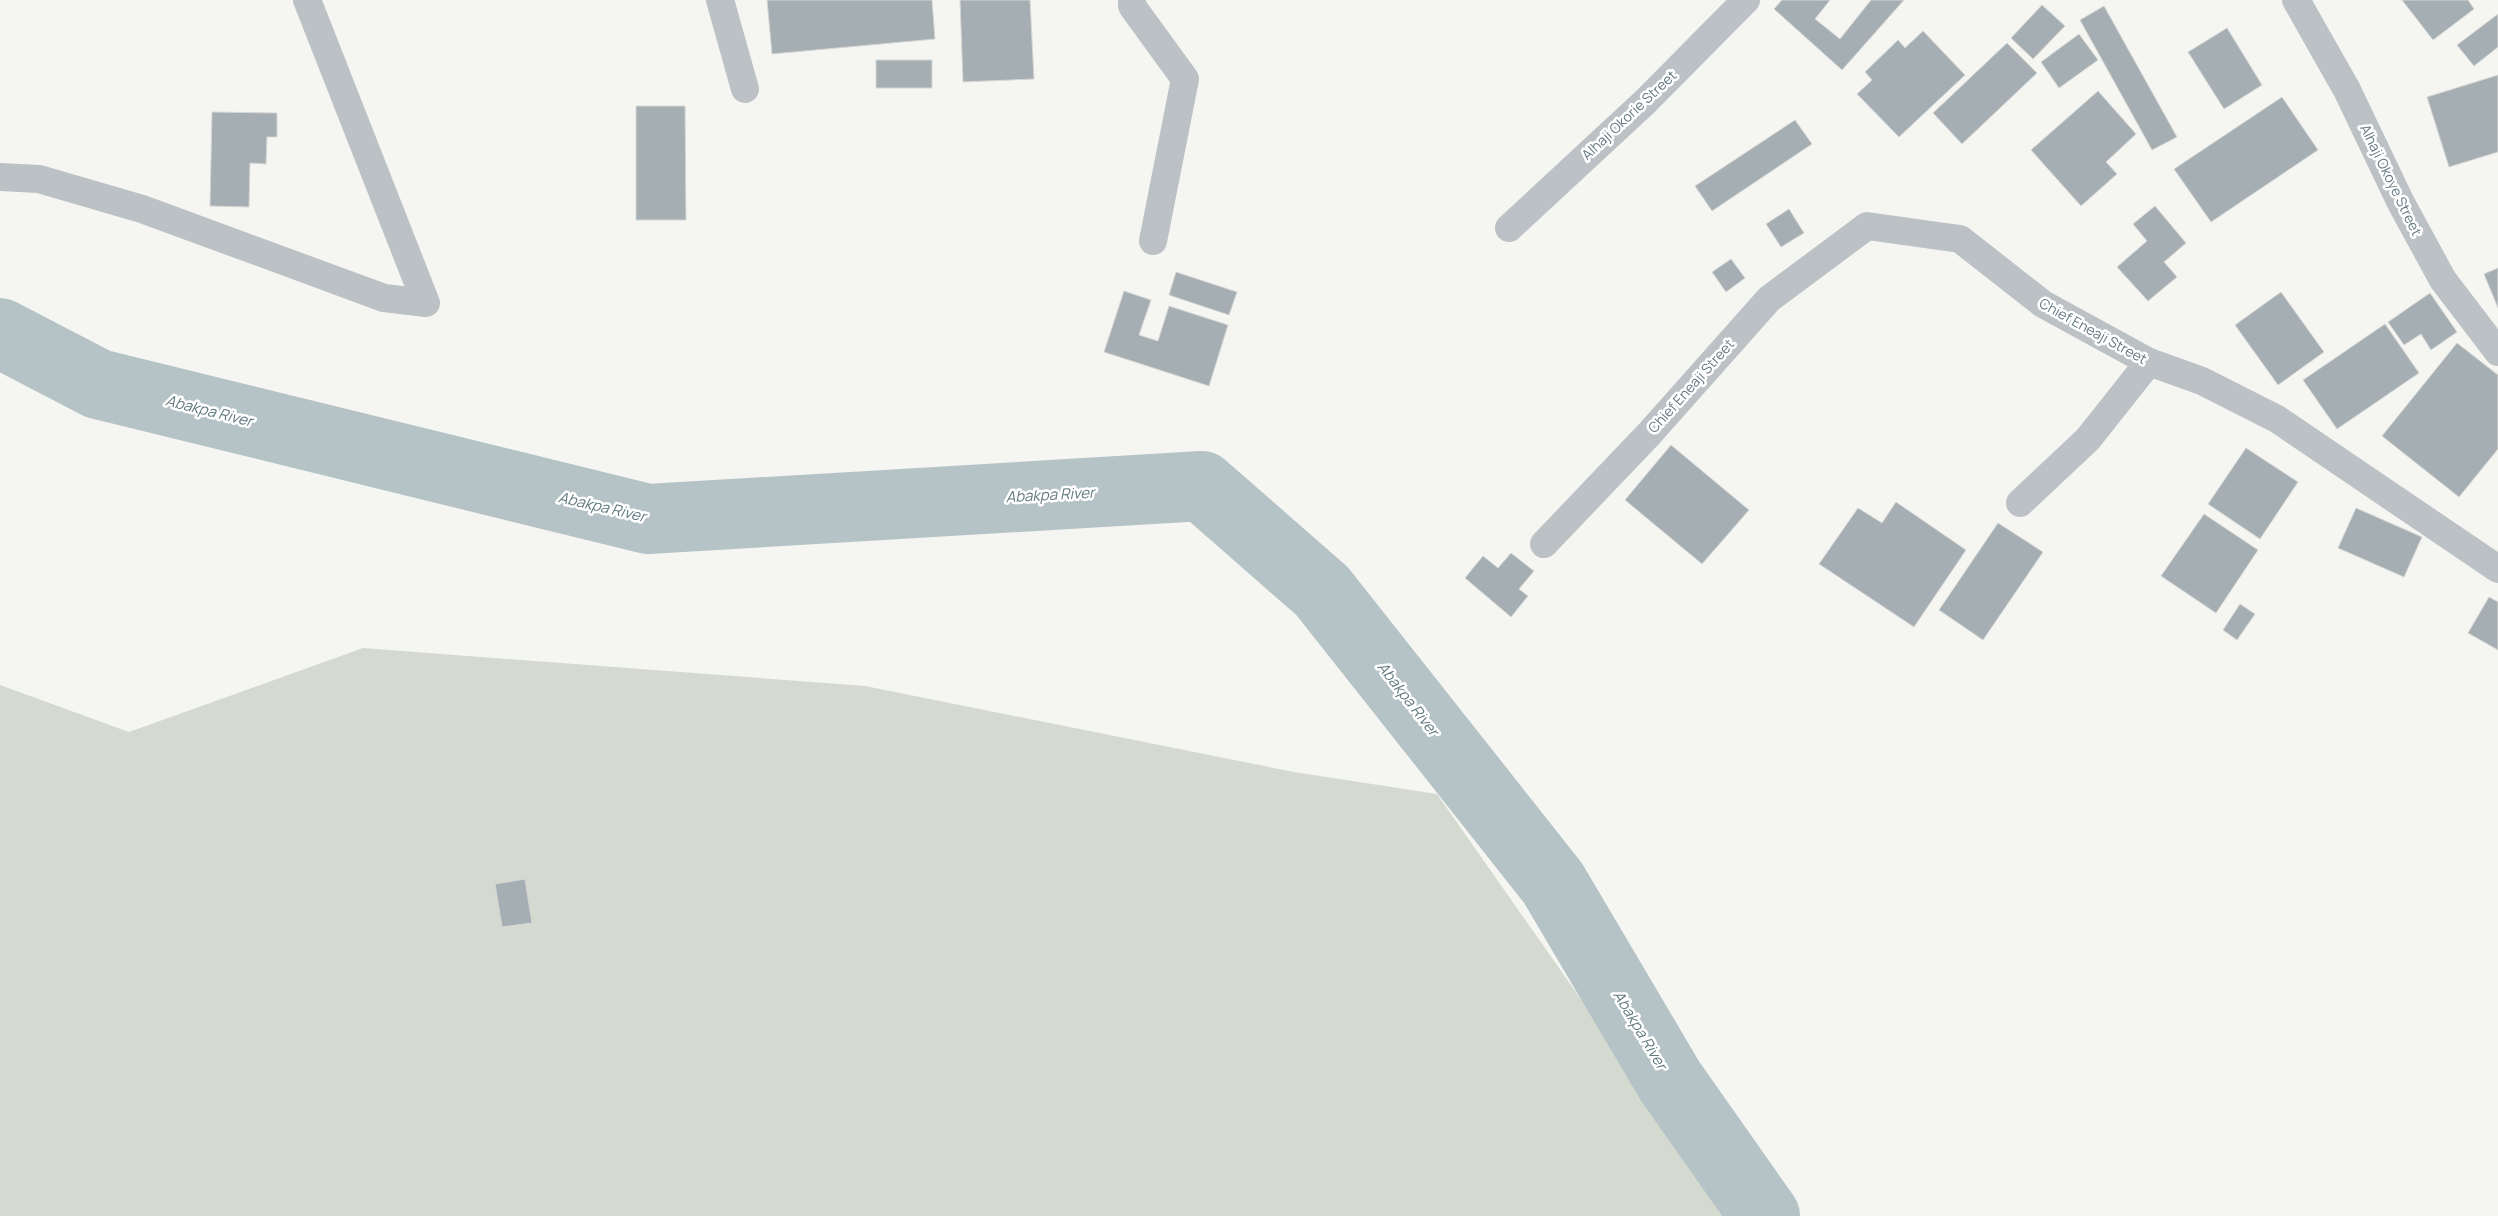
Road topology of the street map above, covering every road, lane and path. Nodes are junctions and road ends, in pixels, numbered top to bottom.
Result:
1 (307, 0) edge
2 (720, 0) edge
3 (1132, 0) edge
4 (1746, 0) edge
5 (2296, 0) edge
6 (745, 89) dead end
7 (0, 177) edge
8 (1509, 228) dead end
9 (1153, 241) dead end
10 (2498, 352) edge
11 (2149, 362) junction
12 (2020, 503) dead end
13 (1544, 544) dead end
14 (2498, 569) edge

1 - 7 street
2 - 6 street
3 - 9 street
4 - 8 street, Alhaji Okorie Street
5 - 10 street, Alhaji Okoye Street
11 - 12 street
11 - 13 street, Chief Eneaji Street
11 - 14 street, Chief Eneaji Street

